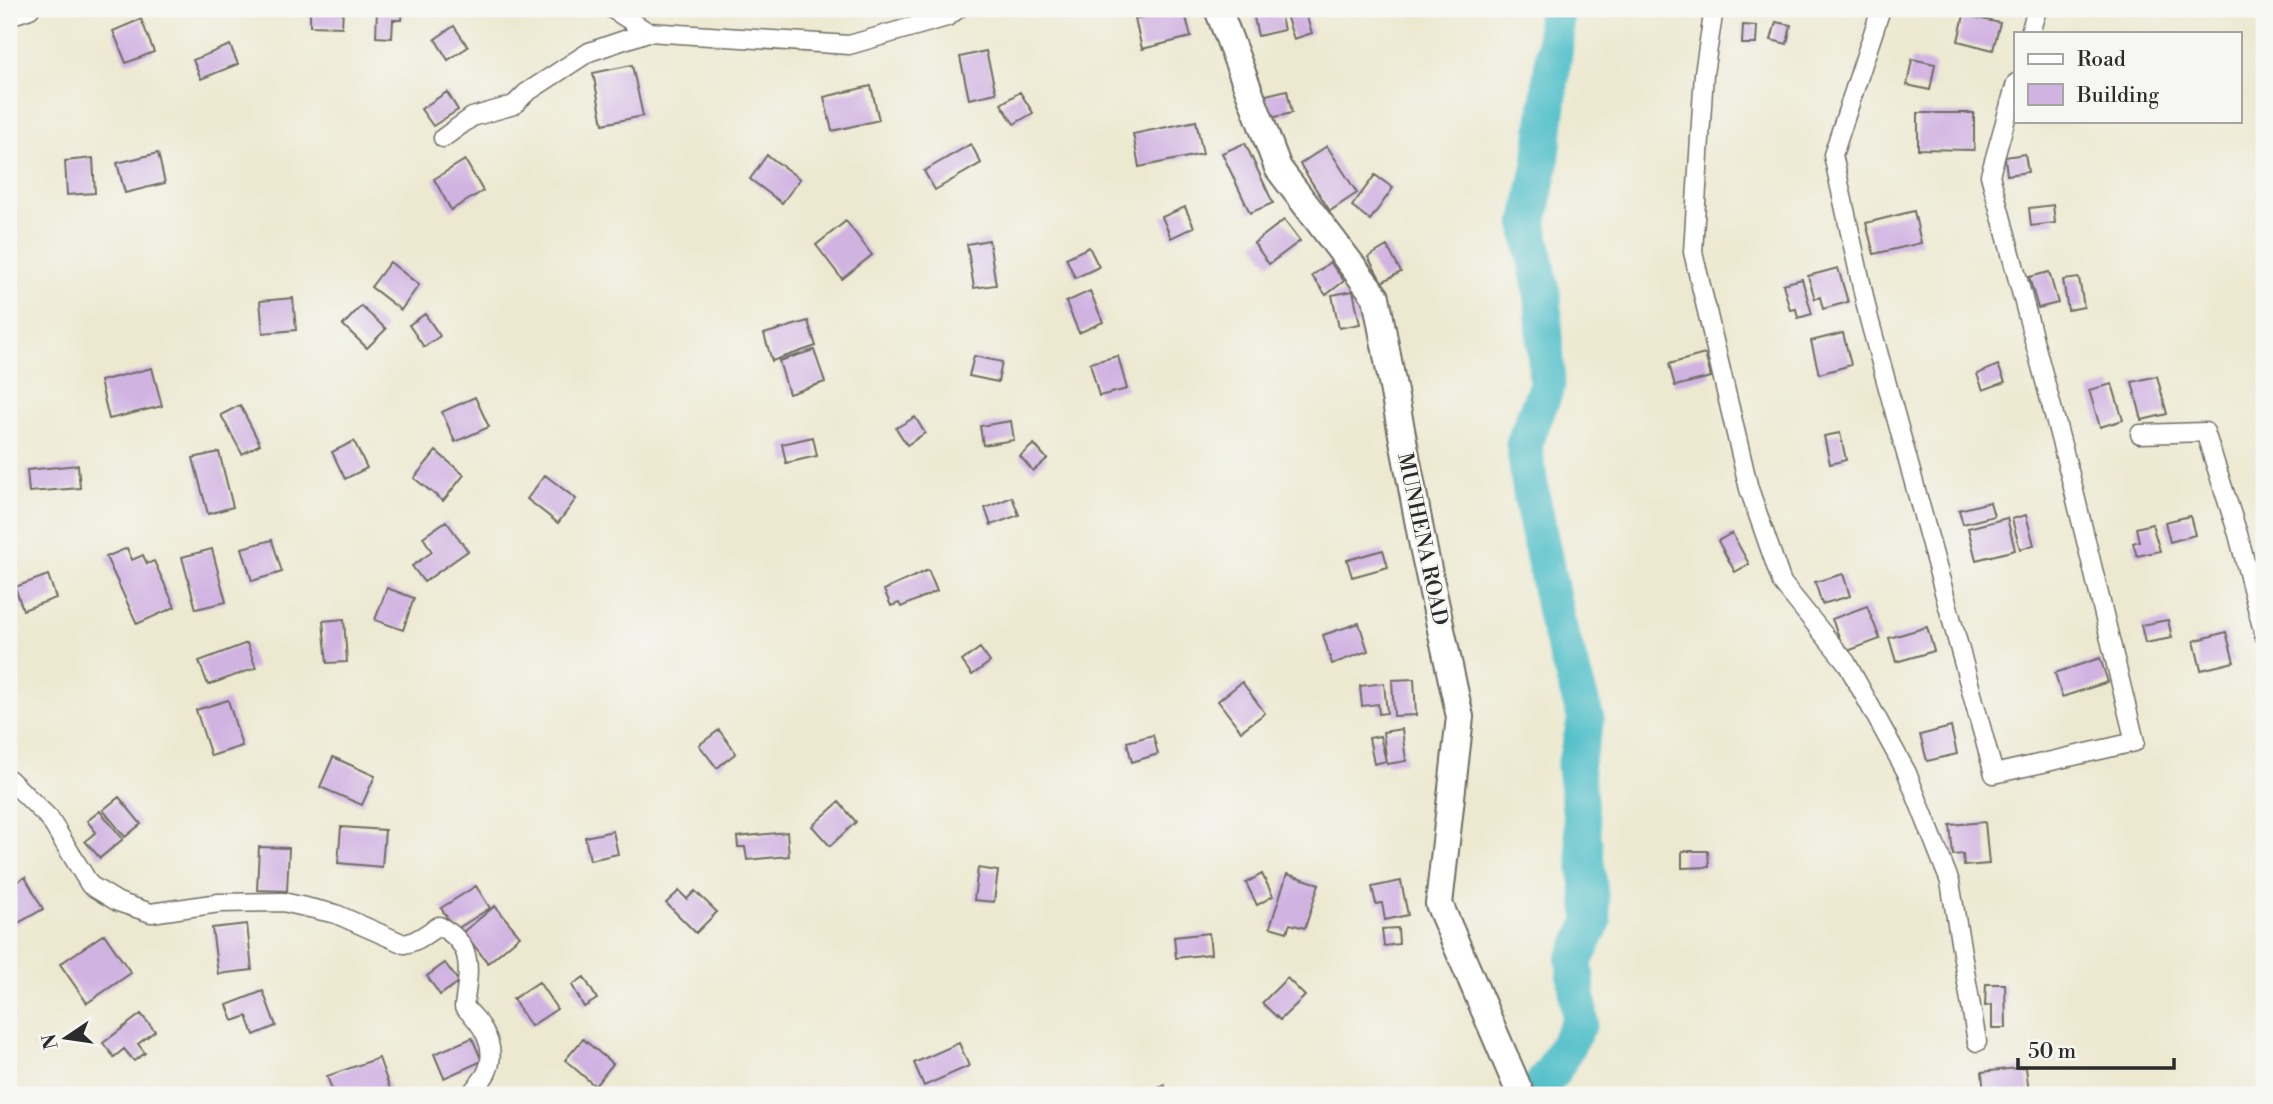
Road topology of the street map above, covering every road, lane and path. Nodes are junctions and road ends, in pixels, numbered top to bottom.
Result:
1 (30, 9) edge
2 (612, 9) edge
3 (958, 9) edge
4 (1218, 9) edge
5 (1714, 9) edge
6 (1881, 9) edge
7 (2037, 9) edge
8 (9, 16) edge
9 (648, 32) junction
10 (2030, 32) edge
11 (2014, 90) edge
12 (443, 138) dead end
13 (2140, 434) dead end
14 (2264, 635) edge
15 (9, 779) edge
16 (1977, 1042) dead end
17 (470, 1095) edge
18 (1521, 1095) edge

1 - 8 street
2 - 9 street
3 - 9 street
4 - 18 street, MUNHENA ROAD
5 - 16 street
6 - 11 street
7 - 10 street
9 - 12 street
13 - 14 street
15 - 17 street

